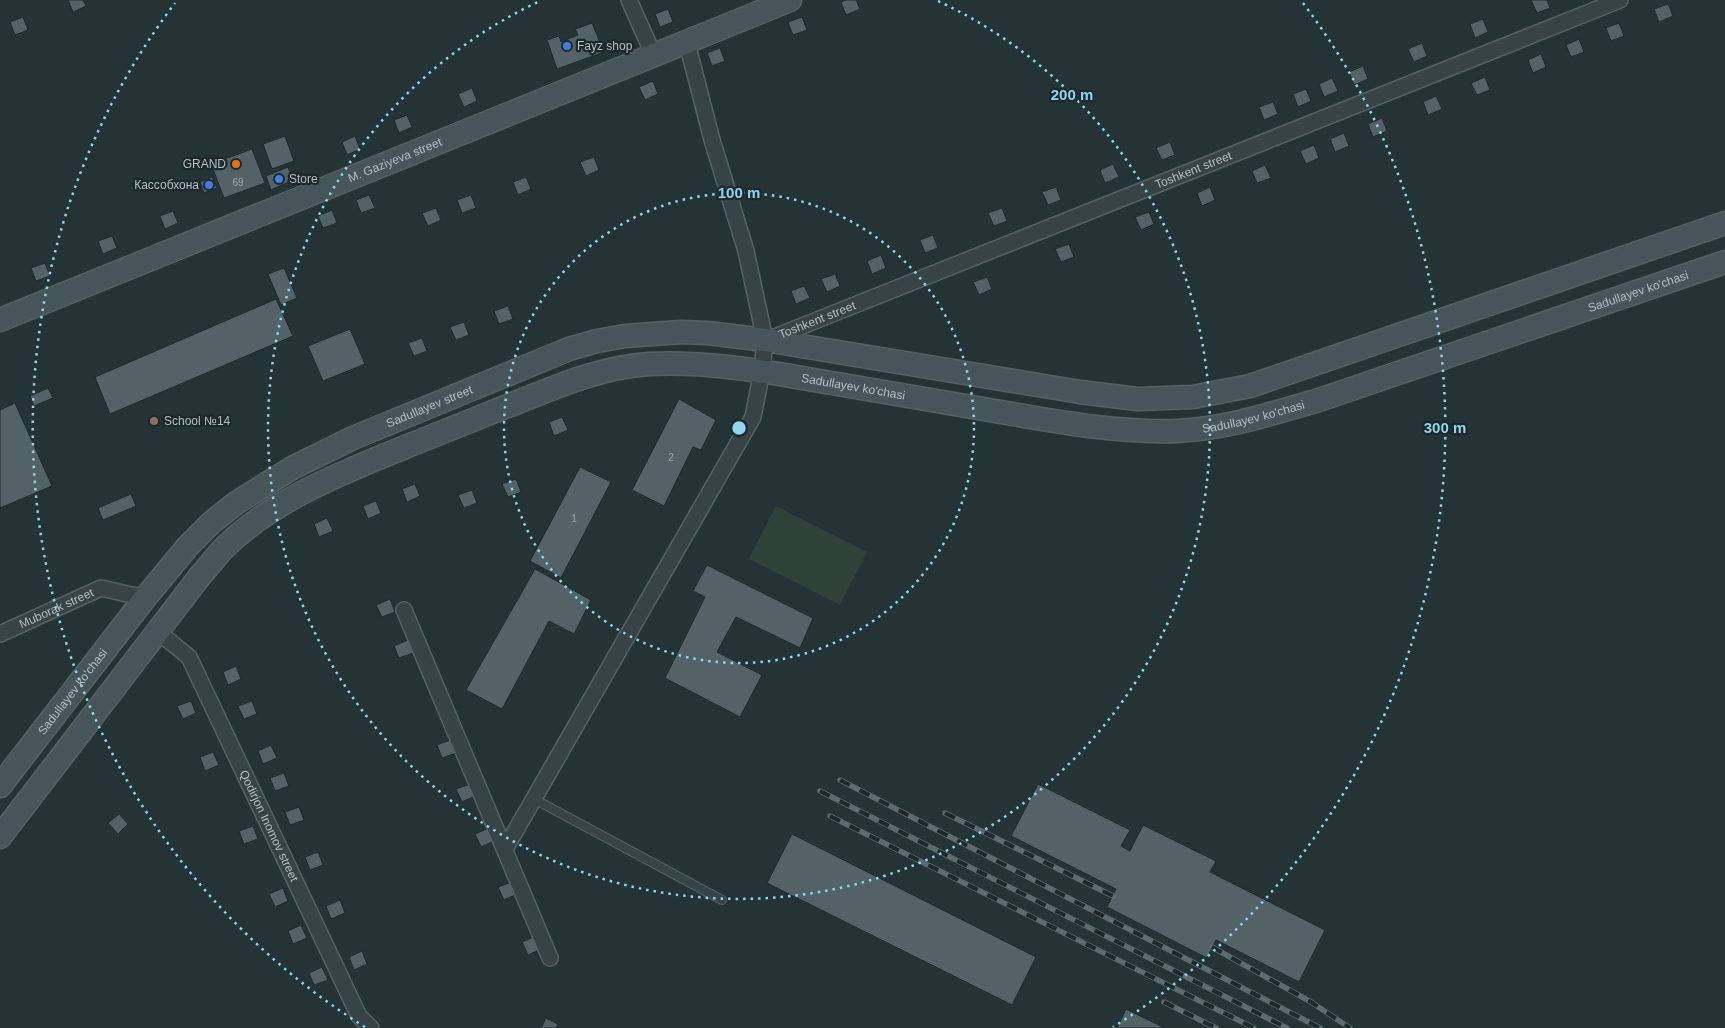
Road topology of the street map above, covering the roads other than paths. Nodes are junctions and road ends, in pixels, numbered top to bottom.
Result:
1 (629, 0) edge
2 (790, 0) edge
3 (1620, 0) edge
4 (687, 42) junction
5 (654, 56) junction
6 (1725, 223) edge
7 (1725, 262) edge
8 (0, 320) edge
9 (765, 340) junction
10 (762, 371) junction
11 (145, 598) junction
12 (404, 610) dead end
13 (157, 631) junction
14 (0, 634) edge
15 (0, 786) edge
16 (534, 799) junction
17 (0, 837) edge
18 (506, 849) junction
19 (722, 900) dead end
20 (550, 958) dead end
21 (371, 1028) edge

1 - 5 street
2 - 4 main road, M. Gaziyeva street
3 - 9 street, Toshkent street
4 - 5 main road, M. Gaziyeva street
4 - 9 street
5 - 8 main road, M. Gaziyeva street
6 - 9 main road, Sadullayev street
7 - 10 main road, Sadullayev ko'chasi
9 - 10 street
9 - 11 main road, Sadullayev street
10 - 13 main road, Sadullayev ko'chasi
10 - 16 street
11 - 14 street, Muborak street
11 - 15 main road, Sadullayev ko'chasi
12 - 18 street
13 - 17 main road, Sadullayev ko'chasi
13 - 21 street, Qodirjon Inomov street
16 - 18 street
16 - 19 lane
18 - 20 street

